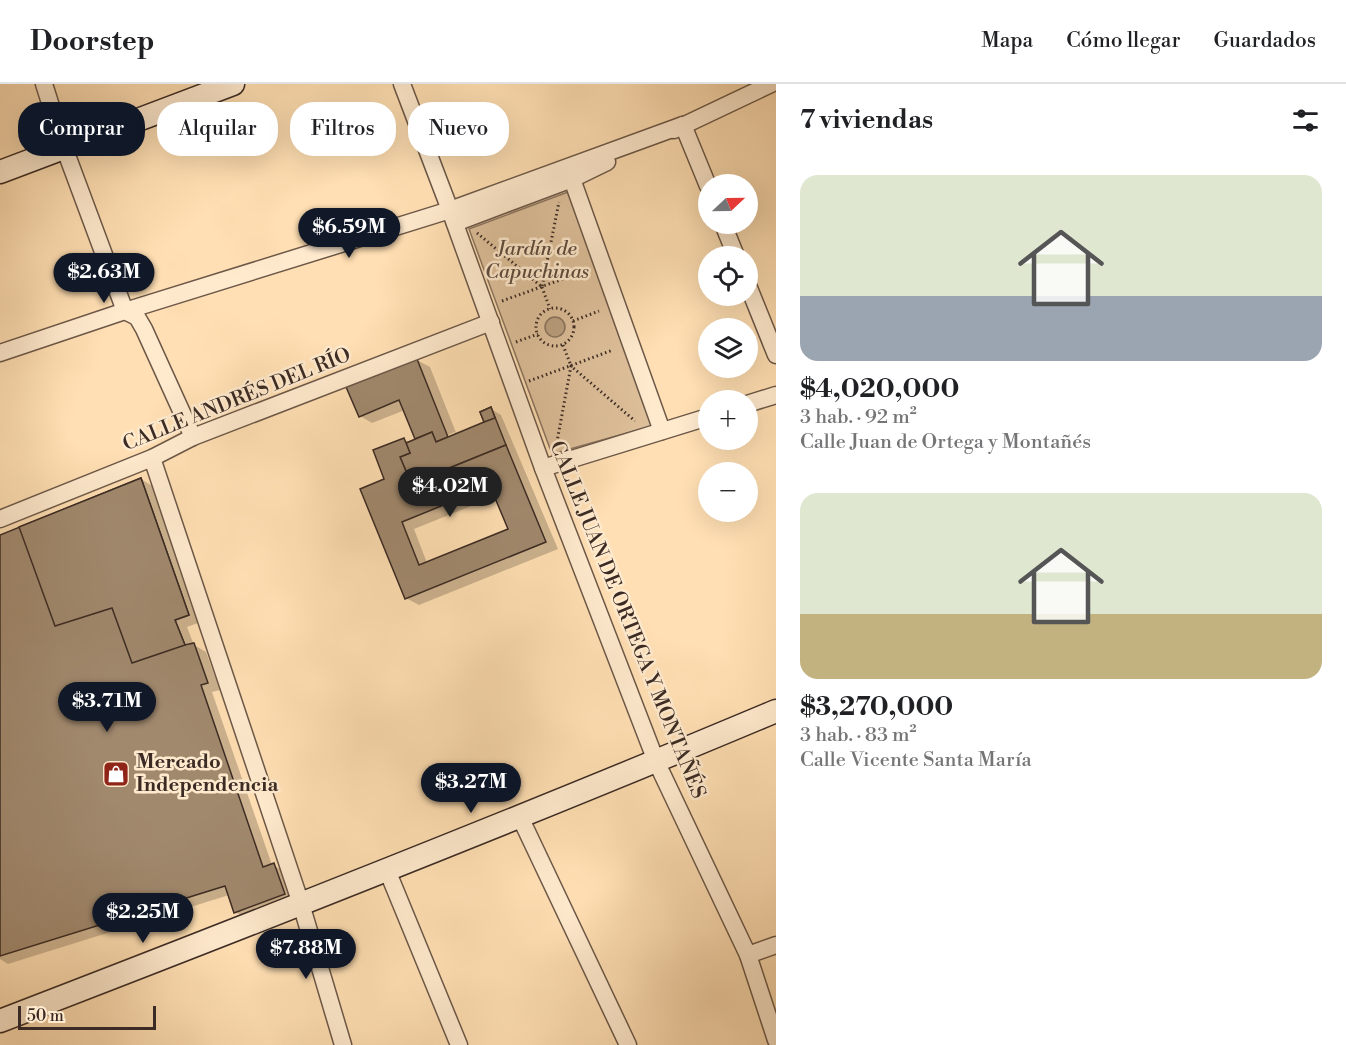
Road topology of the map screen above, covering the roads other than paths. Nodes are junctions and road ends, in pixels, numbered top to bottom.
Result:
1 (44, 84) edge
2 (233, 84) edge
3 (402, 84) edge
4 (771, 84) edge
5 (50, 102) edge
6 (145, 117) edge
7 (683, 125) junction
8 (41, 156) edge
9 (67, 156) edge
10 (0, 172) edge
11 (703, 174) edge
12 (572, 179) junction
13 (453, 216) junction
14 (756, 306) edge
15 (124, 311) junction
16 (491, 322) junction
17 (0, 353) edge
18 (776, 355) edge
19 (776, 395) edge
20 (758, 401) edge
21 (698, 420) edge
22 (662, 431) junction
23 (194, 437) junction
24 (152, 458) junction
25 (543, 468) junction
26 (0, 519) edge
27 (776, 711) edge
28 (656, 761) junction
29 (520, 817) junction
30 (387, 870) junction
31 (302, 904) junction
32 (776, 945) edge
33 (748, 955) junction
34 (0, 1021) edge
35 (776, 1040) edge
36 (343, 1045) edge
37 (459, 1045) edge
38 (628, 1045) edge

1 - 5 street
2 - 6 street
3 - 13 street, CALLE JUAN DE ORTEGA Y MONTAÑÉS
4 - 7 street
7 - 11 street
7 - 12 street
7 - 13 street
8 - 10 street
9 - 15 street
12 - 13 street
12 - 22 street
13 - 15 street
13 - 16 street, CALLE JUAN DE ORTEGA Y MONTAÑÉS
14 - 18 street
15 - 17 street
15 - 23 street
16 - 23 street, CALLE ANDRÉS DEL RÍO
16 - 25 street, CALLE JUAN DE ORTEGA Y MONTAÑÉS
19 - 20 street
21 - 22 street
22 - 25 street
23 - 24 street, CALLE ANDRÉS DEL RÍO
24 - 26 street, CALLE ANDRÉS DEL RÍO
24 - 31 street
25 - 28 street, CALLE JUAN DE ORTEGA Y MONTAÑÉS
27 - 28 street
28 - 29 street
28 - 33 street, CALLE JUAN DE ORTEGA Y MONTAÑÉS
29 - 30 street
29 - 38 street
30 - 31 street
30 - 37 street
31 - 34 street
31 - 36 street
32 - 33 street
33 - 35 street, CALLE JUAN DE ORTEGA Y MONTAÑÉS

